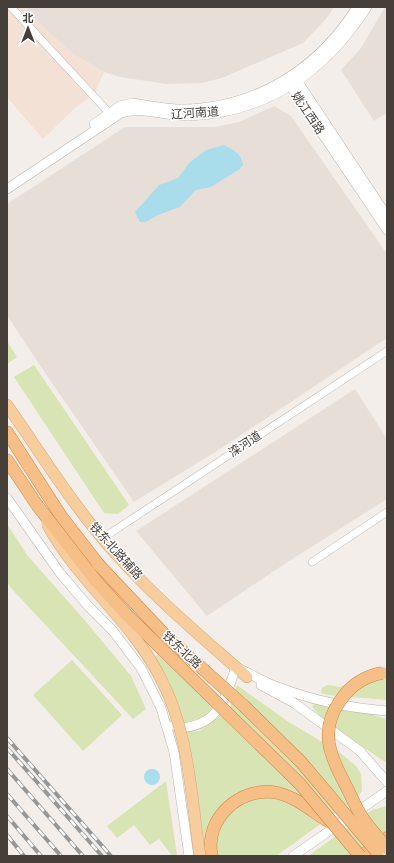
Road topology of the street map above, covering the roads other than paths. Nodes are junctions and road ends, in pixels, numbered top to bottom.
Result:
1 (11, 7) edge
2 (357, 7) edge
3 (367, 7) edge
4 (290, 76) junction
5 (294, 84) junction
6 (112, 115) junction
7 (7, 183) edge
8 (7, 189) edge
9 (387, 216) edge
10 (387, 230) edge
11 (387, 351) edge
12 (7, 405) edge
13 (7, 432) edge
14 (7, 460) edge
15 (7, 498) edge
16 (37, 505) junction
17 (387, 512) edge
18 (103, 538) junction
19 (312, 562) dead end
20 (236, 667) junction
21 (387, 673) edge
22 (247, 677) joint
23 (387, 711) edge
24 (164, 716) junction
25 (301, 762) junction
26 (387, 782) edge
27 (387, 791) edge
28 (363, 819) junction
29 (333, 825) junction
30 (387, 838) edge
31 (382, 852) edge
32 (189, 856) edge
33 (200, 856) edge
34 (212, 856) edge
35 (293, 856) edge
36 (360, 856) edge

1 - 6 street
2 - 4 street, 辽河南道
3 - 5 street, 辽河南道
4 - 5 street, 姚江西路
4 - 6 street, 辽河南道
5 - 6 street, 辽河南道
5 - 9 street, 姚江西路
5 - 10 street, 姚江西路
6 - 7 street, 辽河南道
6 - 8 street, 辽河南道
11 - 18 street, 滦河道
12 - 18 main road, 铁东北路辅路
13 - 25 highway, 铁东北路, bridge
14 - 16 highway, 铁东北路
15 - 24 street
16 - 29 highway, 铁东北路, bridge
16 - 33 main road, bridge
17 - 19 street
18 - 20 main road, 铁东北路辅路
20 - 22 main road, 铁东北路辅路
20 - 23 street
20 - 24 street
21 - 28 highway, bridge
22 - 26 street
24 - 32 street
25 - 28 highway, bridge
25 - 31 highway, 铁东北路, bridge
27 - 35 street
28 - 31 highway, bridge
29 - 34 highway
29 - 36 highway, 铁东北路, bridge
30 - 36 highway, bridge

